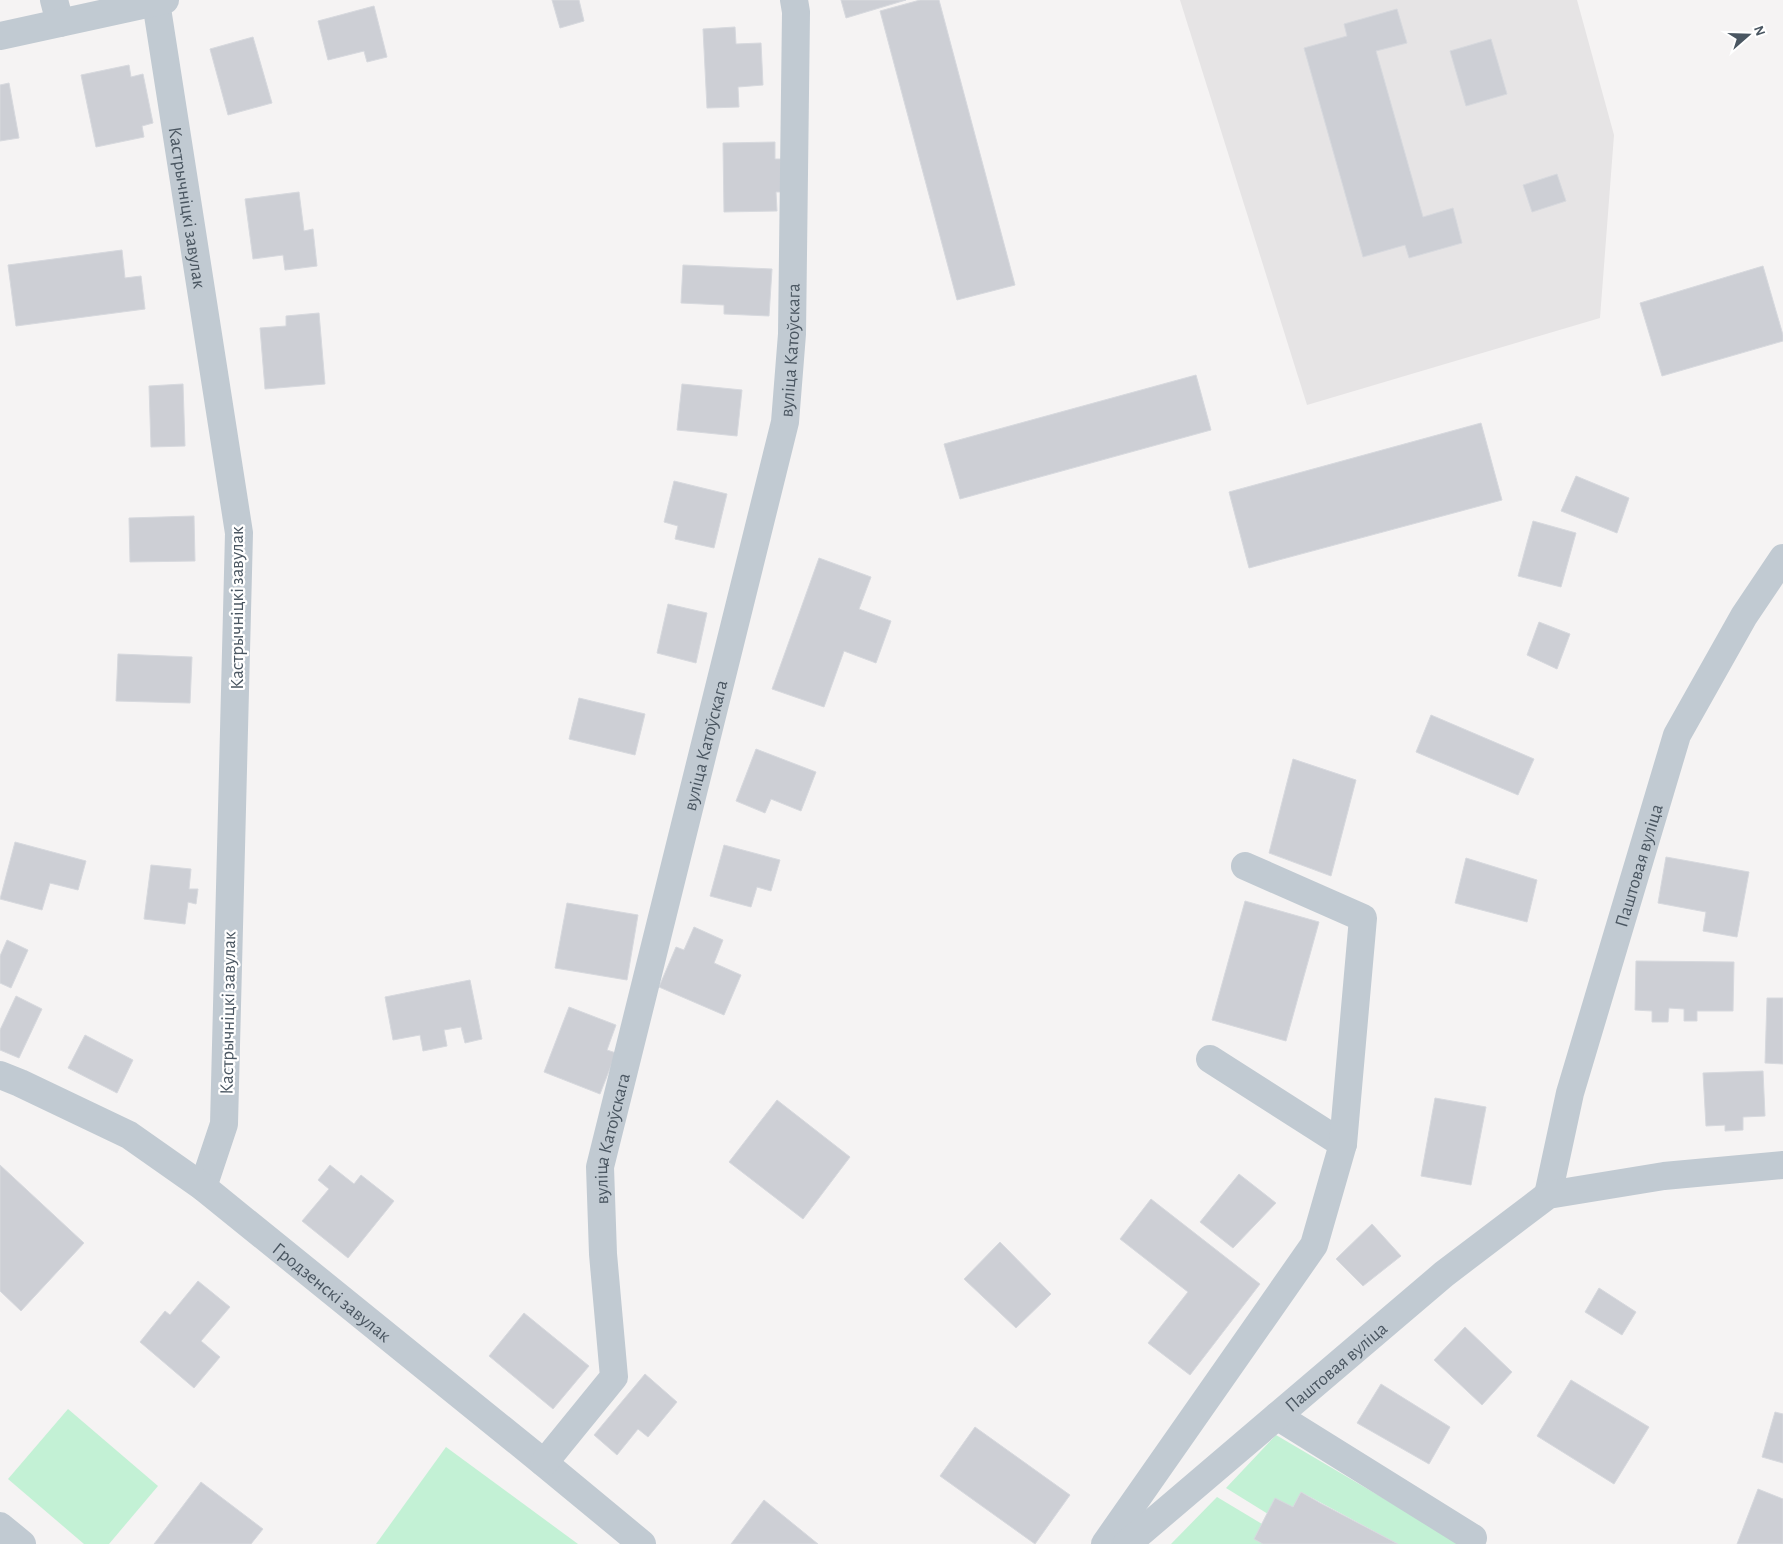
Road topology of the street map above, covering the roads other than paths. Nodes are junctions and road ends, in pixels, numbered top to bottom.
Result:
1 (794, 0) edge
2 (160, 1) edge
3 (57, 11) edge
4 (0, 36) edge
5 (1783, 558) edge
6 (1246, 866) dead end
7 (1210, 1059) dead end
8 (0, 1075) edge
9 (1343, 1144) junction
10 (1783, 1165) edge
11 (203, 1187) junction
12 (1548, 1195) junction
13 (1277, 1416) junction
14 (544, 1463) junction
15 (0, 1526) edge
16 (1473, 1538) dead end
17 (22, 1544) edge
18 (642, 1544) edge
19 (1105, 1544) edge
20 (1127, 1544) edge

1 - 14 street, вуліца Катоўскага
2 - 3 street
2 - 11 street, Кастрычніцкі завулак
3 - 4 street
5 - 12 street, Паштовая вуліца
6 - 9 street
7 - 9 street
8 - 11 street, Гродзенскі завулак
9 - 19 street
10 - 12 street, Паштовая вуліца
11 - 14 street, Гродзенскі завулак
12 - 13 street, Паштовая вуліца
13 - 16 street
13 - 20 street, Паштовая вуліца
14 - 18 street, Гродзенскі завулак
15 - 17 street

